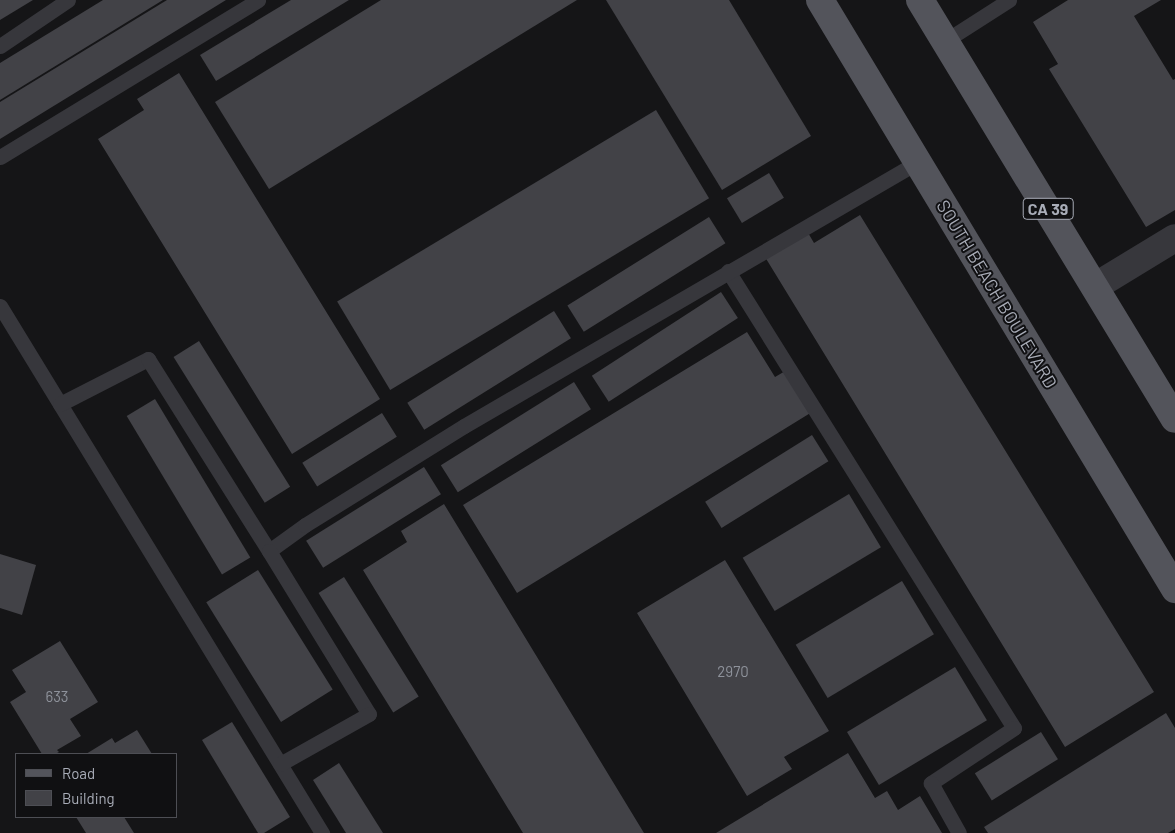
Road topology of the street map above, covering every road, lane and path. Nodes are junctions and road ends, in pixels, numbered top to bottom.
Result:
1 (68, 0) edge
2 (258, 0) edge
3 (820, 0) edge
4 (920, 0) edge
5 (1009, 0) edge
6 (945, 41) junction
7 (0, 46) edge
8 (0, 156) edge
9 (918, 162) junction
10 (1175, 238) edge
11 (728, 271) junction
12 (1096, 286) junction
13 (0, 306) edge
14 (60, 404) junction
15 (1175, 419) edge
16 (269, 552) junction
17 (1175, 589) edge
18 (280, 764) junction
19 (322, 833) edge
20 (959, 833) edge

1 - 7 lane
2 - 8 lane
3 - 9 main road, SOUTH BEACH BOULEVARD
4 - 6 main road, CA 39
5 - 6 lane
6 - 12 main road, CA 39
9 - 11 lane
9 - 17 main road, SOUTH BEACH BOULEVARD
10 - 12 street
11 - 16 lane
11 - 20 lane
12 - 15 main road, CA 39
13 - 14 lane
14 - 16 lane
14 - 18 lane
16 - 18 lane
18 - 19 lane

